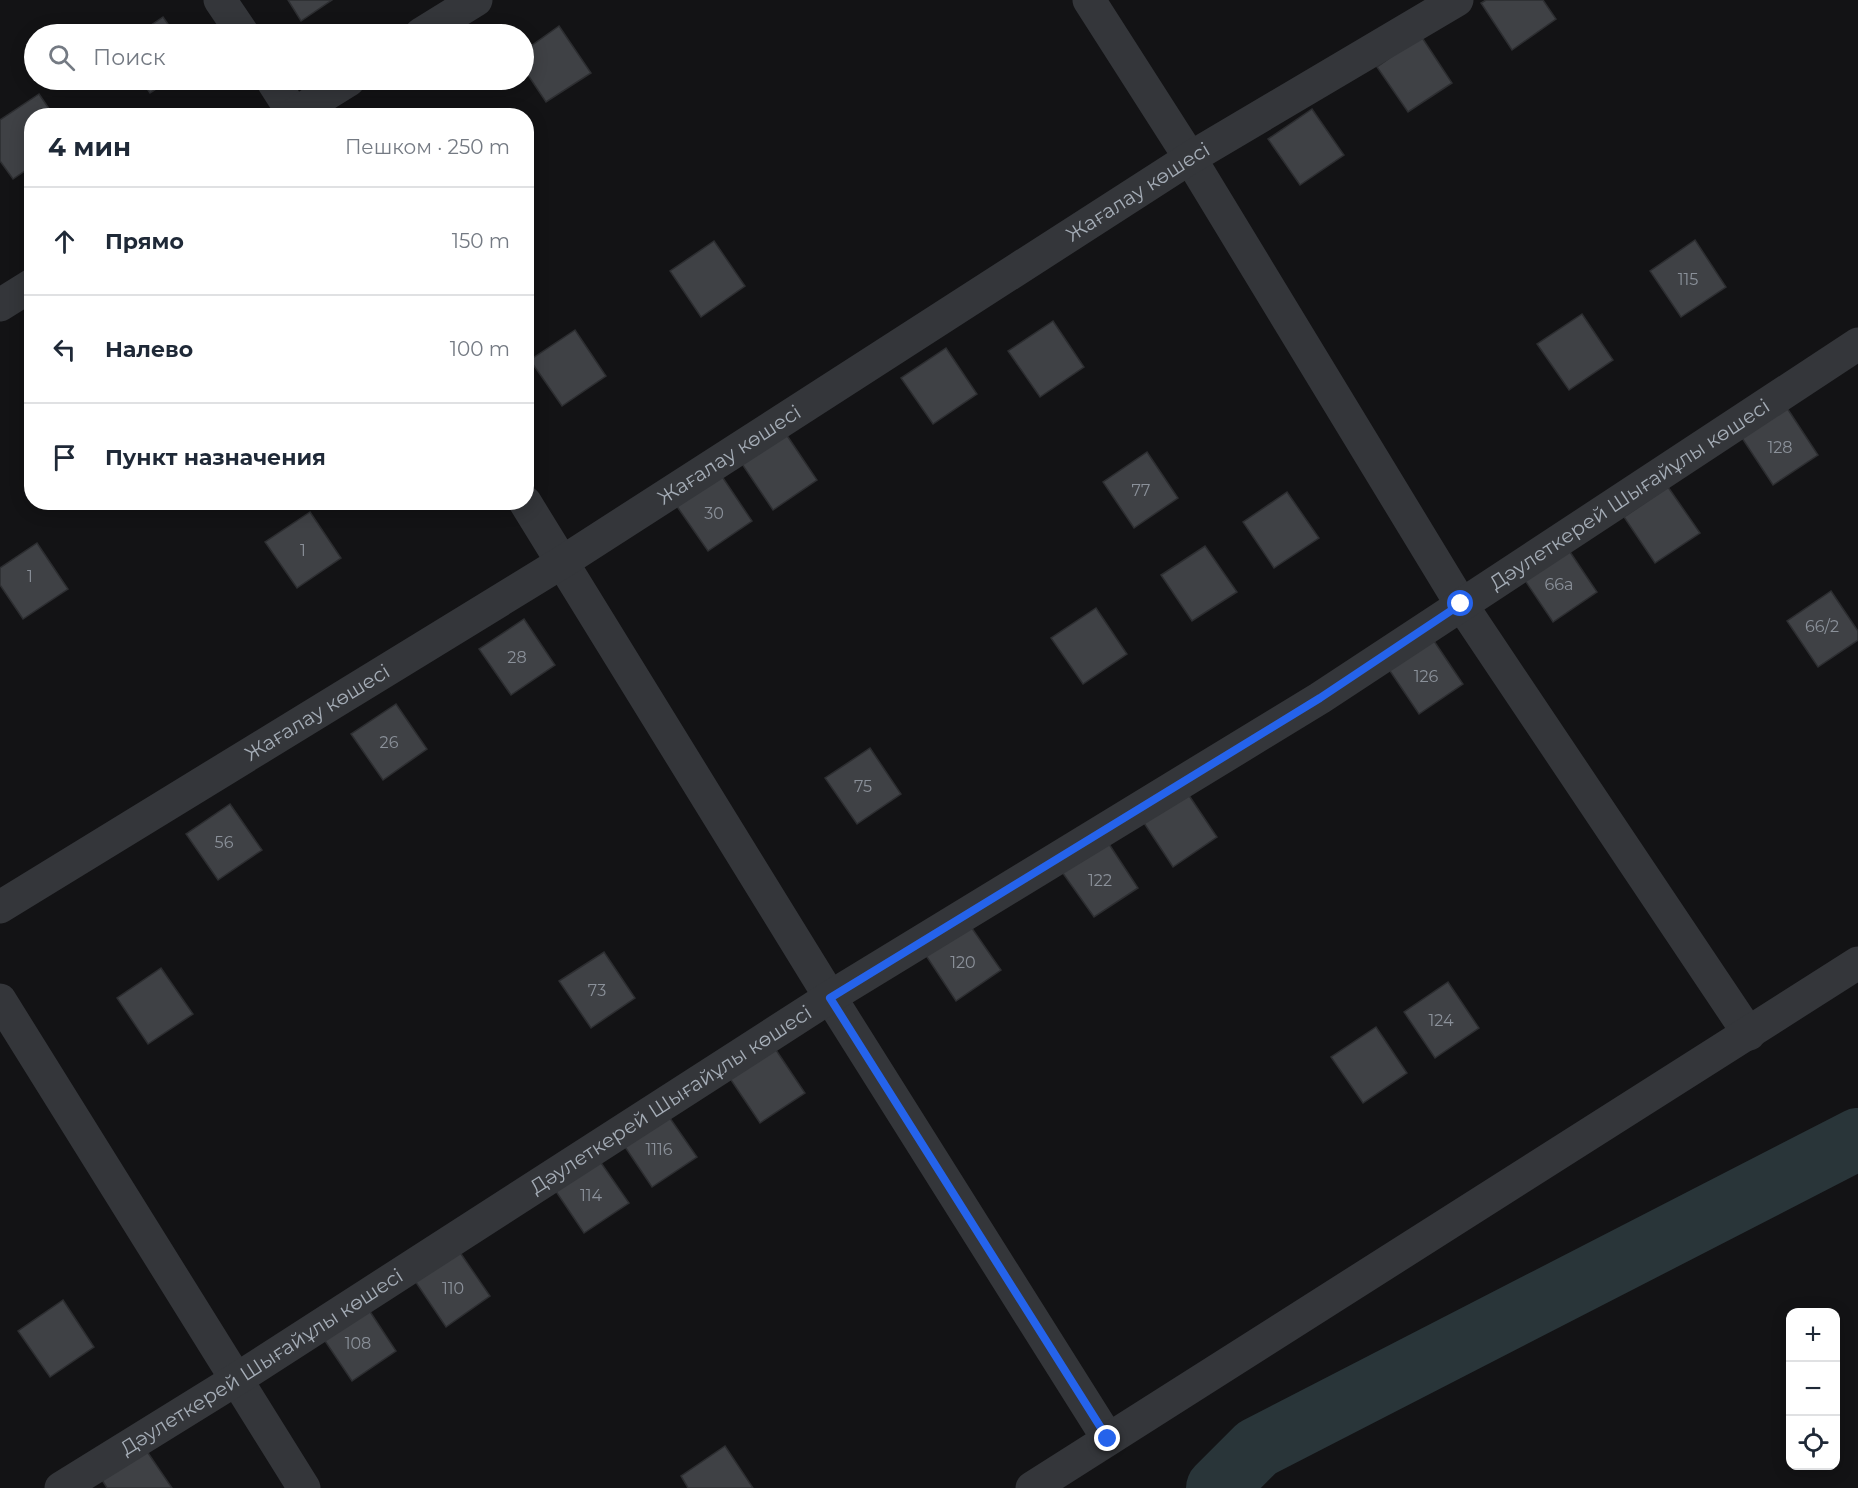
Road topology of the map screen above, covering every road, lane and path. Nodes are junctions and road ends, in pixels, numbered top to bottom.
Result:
1 (220, 0) edge
2 (476, 0) edge
3 (1089, 0) edge
4 (1457, 0) edge
5 (236, 24) edge
6 (437, 24) edge
7 (278, 90) edge
8 (333, 90) edge
9 (290, 108) edge
10 (305, 108) edge
11 (1190, 158) junction
12 (24, 290) edge
13 (0, 305) edge
14 (1858, 344) edge
15 (530, 510) edge
16 (561, 563) junction
17 (1461, 604) junction
18 (0, 907) edge
19 (1858, 963) edge
20 (830, 998) junction
21 (0, 1000) edge
22 (1749, 1034) junction
23 (237, 1380) junction
24 (1108, 1439) junction
25 (61, 1488) edge
26 (304, 1488) edge
27 (1032, 1488) edge

1 - 5 street
2 - 6 street
3 - 11 street
4 - 11 street, Жағалау көшесі
7 - 9 street
8 - 10 street
11 - 16 street, Жағалау көшесі
11 - 17 street
12 - 13 street
14 - 17 street, Дәулеткерей Шығайұлы көшесі
15 - 16 street
16 - 18 street, Жағалау көшесі
16 - 20 street
17 - 20 street, Дәулеткерей Шығайұлы көшесі
17 - 22 street
19 - 22 street
20 - 23 street, Дәулеткерей Шығайұлы көшесі
20 - 24 street
21 - 23 street
22 - 24 street
23 - 25 street, Дәулеткерей Шығайұлы көшесі
23 - 26 street
24 - 27 street

